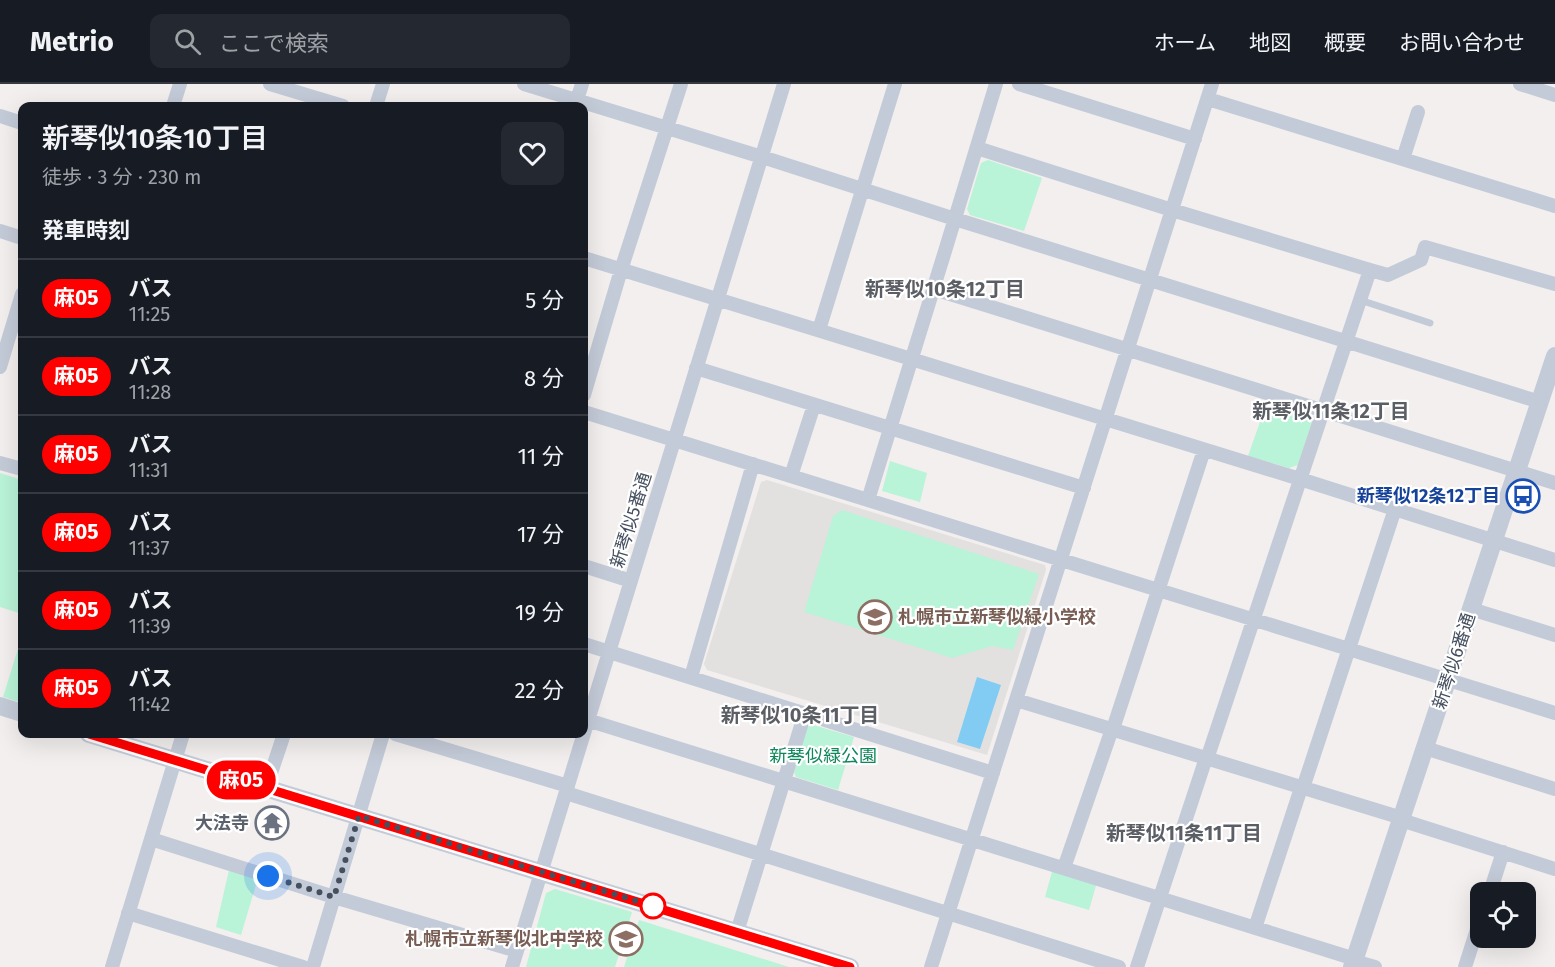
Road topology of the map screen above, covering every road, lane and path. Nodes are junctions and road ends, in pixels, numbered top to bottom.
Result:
1 (180, 84) edge
2 (383, 84) edge
3 (524, 84) edge
4 (582, 84) edge
5 (681, 84) edge
6 (784, 84) edge
7 (895, 84) edge
8 (996, 84) edge
9 (1019, 84) edge
10 (1212, 84) edge
11 (1520, 84) edge
12 (275, 85) edge
13 (1555, 95) edge
14 (1208, 99) junction
15 (174, 102) edge
16 (331, 102) edge
17 (377, 102) edge
18 (573, 102) edge
19 (588, 106) edge
20 (1418, 112) dead end
21 (0, 116) edge
22 (18, 122) edge
23 (667, 128) junction
24 (1195, 139) junction
25 (977, 148) junction
26 (762, 156) junction
27 (1403, 159) junction
28 (863, 189) junction
29 (1555, 206) edge
30 (1172, 210) junction
31 (956, 219) junction
32 (0, 231) edge
33 (18, 237) edge
34 (588, 259) edge
35 (621, 270) junction
36 (1370, 270) junction
37 (1150, 280) junction
38 (1555, 284) edge
39 (934, 289) junction
40 (718, 299) junction
41 (1360, 300) junction
42 (18, 307) edge
43 (1430, 323) dead end
44 (819, 330) junction
45 (1347, 341) junction
46 (1128, 349) junction
47 (1555, 356) edge
48 (911, 359) junction
49 (0, 368) edge
50 (696, 368) junction
51 (588, 381) edge
52 (1545, 401) edge
53 (814, 405) junction
54 (1324, 411) junction
55 (588, 413) edge
56 (1105, 420) junction
57 (890, 429) junction
58 (674, 440) junction
59 (1204, 450) junction
60 (0, 463) edge
61 (753, 464) junction
62 (18, 469) edge
63 (1517, 471) junction
64 (790, 476) junction
65 (1300, 479) junction
66 (1555, 483) edge
67 (1083, 488) junction
68 (868, 500) junction
69 (1395, 509) junction
70 (1494, 540) junction
71 (1061, 560) junction
72 (1555, 560) edge
73 (588, 567) edge
74 (631, 581) junction
75 (1159, 590) junction
76 (1471, 609) junction
77 (1254, 620) junction
78 (1555, 635) edge
79 (588, 645) edge
80 (1350, 650) junction
81 (609, 652) junction
82 (691, 677) junction
83 (1447, 680) junction
84 (1016, 700) junction
85 (0, 706) edge
86 (18, 712) edge
87 (805, 713) junction
88 (1555, 713) edge
89 (588, 714) edge
90 (588, 721) edge
91 (1112, 729) junction
92 (102, 738) edge
93 (182, 738) edge
94 (283, 738) edge
95 (382, 738) edge
96 (408, 738) edge
97 (581, 738) edge
98 (1425, 748) junction
99 (1207, 758) junction
100 (175, 760) junction
101 (993, 773) junction
102 (783, 782) junction
103 (266, 788) junction
104 (1302, 788) junction
105 (567, 789) junction
106 (1555, 789) edge
107 (359, 816) junction
108 (1401, 819) junction
109 (151, 839) junction
110 (972, 839) junction
111 (1503, 852) junction
112 (760, 853) junction
113 (1064, 868) junction
114 (1555, 869) edge
115 (542, 872) junction
116 (1493, 882) edge
117 (334, 897) junction
118 (1160, 898) junction
119 (128, 913) junction
120 (948, 914) junction
121 (1255, 928) junction
122 (736, 932) junction
123 (1471, 948) edge
124 (517, 951) junction
125 (1354, 962) edge
126 (111, 967) edge
127 (303, 967) edge
128 (313, 967) edge
129 (512, 967) edge
130 (850, 967) edge
131 (931, 967) edge
132 (1119, 967) edge
133 (1137, 967) edge
134 (1375, 967) edge
135 (1465, 967) edge

1 - 15 street
2 - 17 street
3 - 18 street
4 - 18 street
5 - 23 street
6 - 26 street, 新琴似5番通
7 - 28 street
8 - 25 street
9 - 24 street
10 - 14 street
11 - 13 street
12 - 16 street
14 - 24 street
14 - 27 street
19 - 23 street
20 - 27 street
21 - 22 street
23 - 26 street
23 - 35 street
24 - 30 street
25 - 30 street
25 - 31 street
26 - 28 street
26 - 40 street, 新琴似5番通
27 - 29 street
28 - 31 street
28 - 44 street
30 - 36 street
30 - 37 street
31 - 37 street
31 - 39 street
32 - 33 street
34 - 35 street
35 - 40 street
35 - 51 street
36 - 38 street
36 - 41 street
37 - 45 street
37 - 46 street
39 - 46 street
39 - 48 street
40 - 44 street
40 - 50 street, 新琴似5番通
41 - 43 lane
41 - 45 street
42 - 49 street
44 - 48 street
45 - 52 street
45 - 54 street
46 - 54 street
46 - 56 street
47 - 52 street, 新琴似6番通
48 - 56 street
48 - 57 street
50 - 53 street
50 - 58 street, 新琴似5番通
52 - 63 street, 新琴似6番通
53 - 57 street
53 - 64 street
54 - 63 street
54 - 65 street
55 - 58 street
56 - 59 street
56 - 67 street
57 - 67 street
57 - 68 street
58 - 61 street
58 - 74 street, 新琴似5番通
59 - 65 street
59 - 75 street
60 - 62 street
61 - 64 street
61 - 82 street
63 - 66 street
63 - 70 street, 新琴似6番通
64 - 68 street
65 - 69 street
65 - 77 street
67 - 71 street
68 - 71 street
69 - 70 street
69 - 80 street
70 - 72 street
70 - 76 street, 新琴似6番通
71 - 75 street
71 - 84 street
73 - 74 street
74 - 81 street, 新琴似5番通
75 - 77 street
75 - 91 street
76 - 78 street
76 - 83 street, 新琴似6番通
77 - 80 street
77 - 99 street
79 - 81 street
80 - 83 street
80 - 104 street
81 - 82 street
81 - 89 street, 新琴似5番通
82 - 87 street
83 - 88 street
83 - 98 street, 新琴似6番通
84 - 91 street
84 - 101 street
85 - 86 street
87 - 101 street
87 - 102 street
90 - 102 street
91 - 99 street
91 - 113 street
92 - 100 street
93 - 100 street
94 - 103 street
95 - 107 street
96 - 105 street
97 - 105 street, 新琴似5番通
98 - 106 street
98 - 108 street, 新琴似6番通
99 - 104 street
99 - 118 street
100 - 103 street
100 - 109 street
101 - 110 street
102 - 110 street
102 - 112 street
103 - 107 street
104 - 108 street
104 - 121 street
105 - 112 street
105 - 115 street, 新琴似5番通
107 - 115 street
107 - 117 street
108 - 111 street
108 - 125 street, 新琴似6番通
109 - 117 street
109 - 119 street
110 - 113 street
110 - 120 street
111 - 114 street
111 - 116 street
112 - 120 street
112 - 122 street
113 - 118 street
115 - 122 street
115 - 124 street, 新琴似5番通
117 - 124 street
117 - 128 street
118 - 121 street
118 - 133 street
119 - 126 street
119 - 127 street
120 - 131 street
120 - 132 street
121 - 125 street
122 - 130 street
123 - 135 street
124 - 129 street, 新琴似5番通
125 - 134 street

